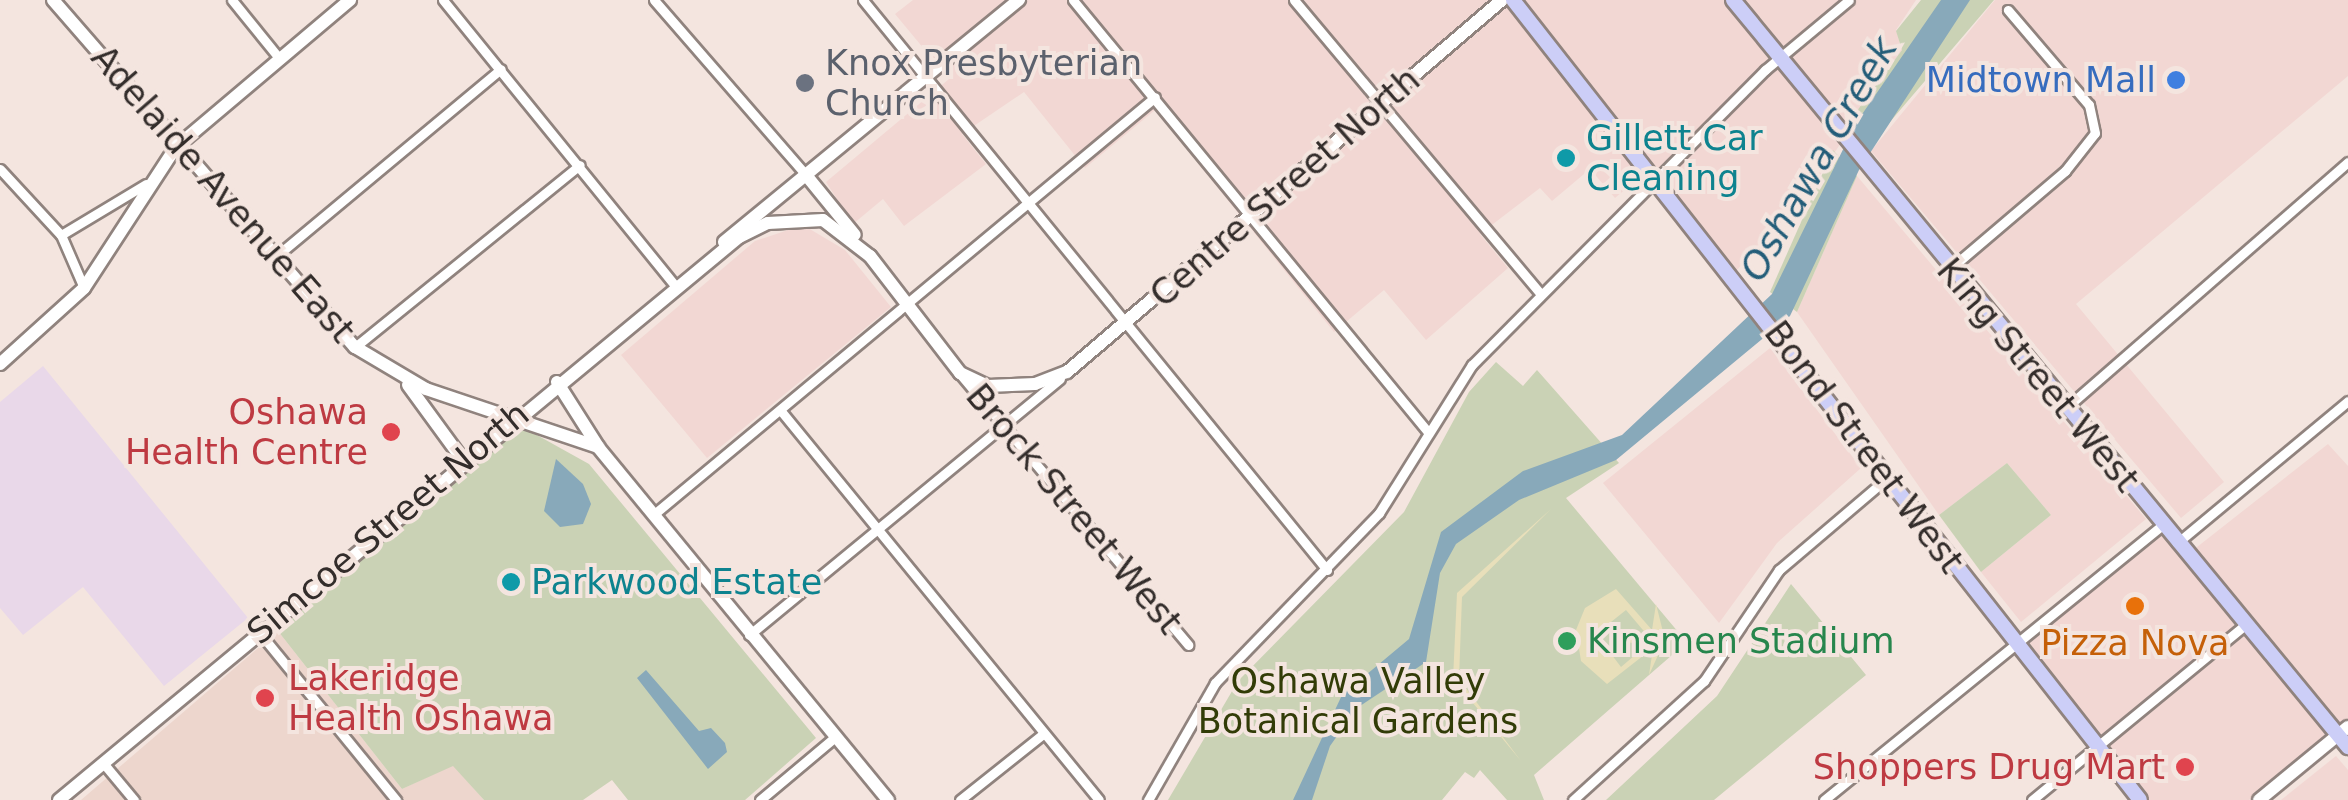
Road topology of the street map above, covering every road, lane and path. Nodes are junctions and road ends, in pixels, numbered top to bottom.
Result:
1 (54, 0) edge
2 (232, 0) edge
3 (350, 0) edge
4 (443, 0) edge
5 (654, 0) edge
6 (863, 0) edge
7 (1019, 0) edge
8 (1074, 0) edge
9 (1294, 0) edge
10 (1502, 0) edge
11 (1513, 0) edge
12 (1732, 0) edge
13 (1849, 0) edge
14 (2008, 10) dead end
15 (279, 58) junction
16 (1780, 60) junction
17 (501, 69) junction
18 (927, 78) junction
19 (1154, 98) junction
20 (1382, 103) junction
21 (176, 147) junction
22 (2348, 162) edge
23 (580, 164) junction
24 (2, 175) edge
25 (806, 175) junction
26 (1657, 178) junction
27 (146, 184) junction
28 (1029, 205) junction
29 (1252, 215) junction
30 (801, 218) joint
31 (61, 234) junction
32 (720, 248) junction
33 (870, 256) junction
34 (274, 258) junction
35 (1950, 269) junction
36 (676, 285) junction
37 (84, 288) junction
38 (1540, 293) junction
39 (906, 306) junction
40 (1127, 322) junction
41 (356, 347) junction
42 (0, 364) edge
43 (1067, 372) junction
44 (960, 373) junction
45 (403, 379) junction
46 (557, 382) junction
47 (1010, 389) joint
48 (2348, 401) edge
49 (2066, 408) junction
50 (781, 411) junction
51 (516, 415) junction
52 (1002, 428) junction
53 (1428, 432) junction
54 (598, 447) junction
55 (462, 459) junction
56 (1886, 478) junction
57 (654, 515) junction
58 (2162, 525) junction
59 (876, 530) junction
60 (2176, 543) junction
61 (1328, 570) junction
62 (2244, 626) junction
63 (258, 632) junction
64 (749, 635) junction
65 (2015, 644) junction
66 (1188, 645) dead end
67 (1042, 734) junction
68 (835, 737) junction
69 (2345, 737) edge
70 (2096, 747) junction
71 (104, 764) junction
72 (1832, 798) edge
73 (59, 800) edge
74 (134, 800) edge
75 (396, 800) edge
76 (760, 800) edge
77 (888, 800) edge
78 (960, 800) edge
79 (1098, 800) edge
80 (1148, 800) edge
81 (1573, 800) edge
82 (2032, 800) edge
83 (2140, 800) edge
84 (2259, 800) edge

1 - 21 main road, Adelaide Avenue East
2 - 15 street
3 - 15 main road
4 - 17 street
5 - 25 street
6 - 18 street
7 - 18 main road, Simcoe Street North
8 - 19 street
9 - 20 street
10 - 20 main road, Centre Street North
11 - 26 main road, Bond Street West
12 - 16 main road, King Street West
13 - 16 street
14 - 35 street
15 - 21 main road
16 - 26 street
16 - 35 main road, King Street West
17 - 23 street
17 - 34 street
18 - 25 main road, Simcoe Street North
18 - 28 street
19 - 28 street
19 - 29 street
20 - 29 main road, Centre Street North
20 - 38 street
21 - 27 main road
21 - 34 main road, Adelaide Avenue East
22 - 49 street
23 - 36 street
23 - 41 street
24 - 31 street
25 - 32 main road, Simcoe Street North
25 - 33 main road
26 - 38 street
26 - 56 main road, Bond Street West
27 - 31 street
27 - 37 main road
28 - 39 street
28 - 40 street
29 - 40 main road, Centre Street North
29 - 53 street
30 - 32 main road, Simcoe Street North
30 - 33 main road, Brock Street West
31 - 37 street
32 - 36 main road, Simcoe Street North
33 - 39 main road, Brock Street West
34 - 41 main road, Adelaide Avenue East
35 - 49 main road, King Street West
36 - 46 main road, Simcoe Street North
37 - 42 main road
38 - 53 street
39 - 44 main road, Brock Street West
39 - 50 street
40 - 43 main road, Centre Street North
40 - 61 street
41 - 45 main road, Adelaide Avenue East
43 - 47 main road, Centre Street North
43 - 52 street, Centre Street North
44 - 47 main road, Brock Street West
44 - 52 street, Brock Street West
45 - 51 main road, Adelaide Avenue East
45 - 55 main road
46 - 51 main road, Simcoe Street North
46 - 54 main road
48 - 60 street
49 - 58 main road, King Street West
50 - 57 street
50 - 59 street
51 - 54 main road, Adelaide Avenue East
51 - 55 main road, Simcoe Street North
52 - 59 street, Centre Street North
52 - 66 street, Brock Street West
53 - 61 street
54 - 57 main road
55 - 63 main road, Simcoe Street North
56 - 65 main road, Bond Street West
56 - 81 street
57 - 64 main road
58 - 60 main road, King Street West
58 - 65 street
59 - 64 street, Centre Street North
59 - 67 street
60 - 62 main road, King Street West
61 - 80 street
62 - 69 main road, King Street West
62 - 70 street
63 - 71 main road, Simcoe Street North
63 - 75 street
64 - 68 main road
65 - 70 main road, Bond Street West
65 - 72 street
67 - 78 street
67 - 79 street
68 - 76 street
68 - 77 main road
69 - 84 main road
70 - 82 street
70 - 83 main road, Bond Street West
71 - 73 main road, Simcoe Street North
71 - 74 street

